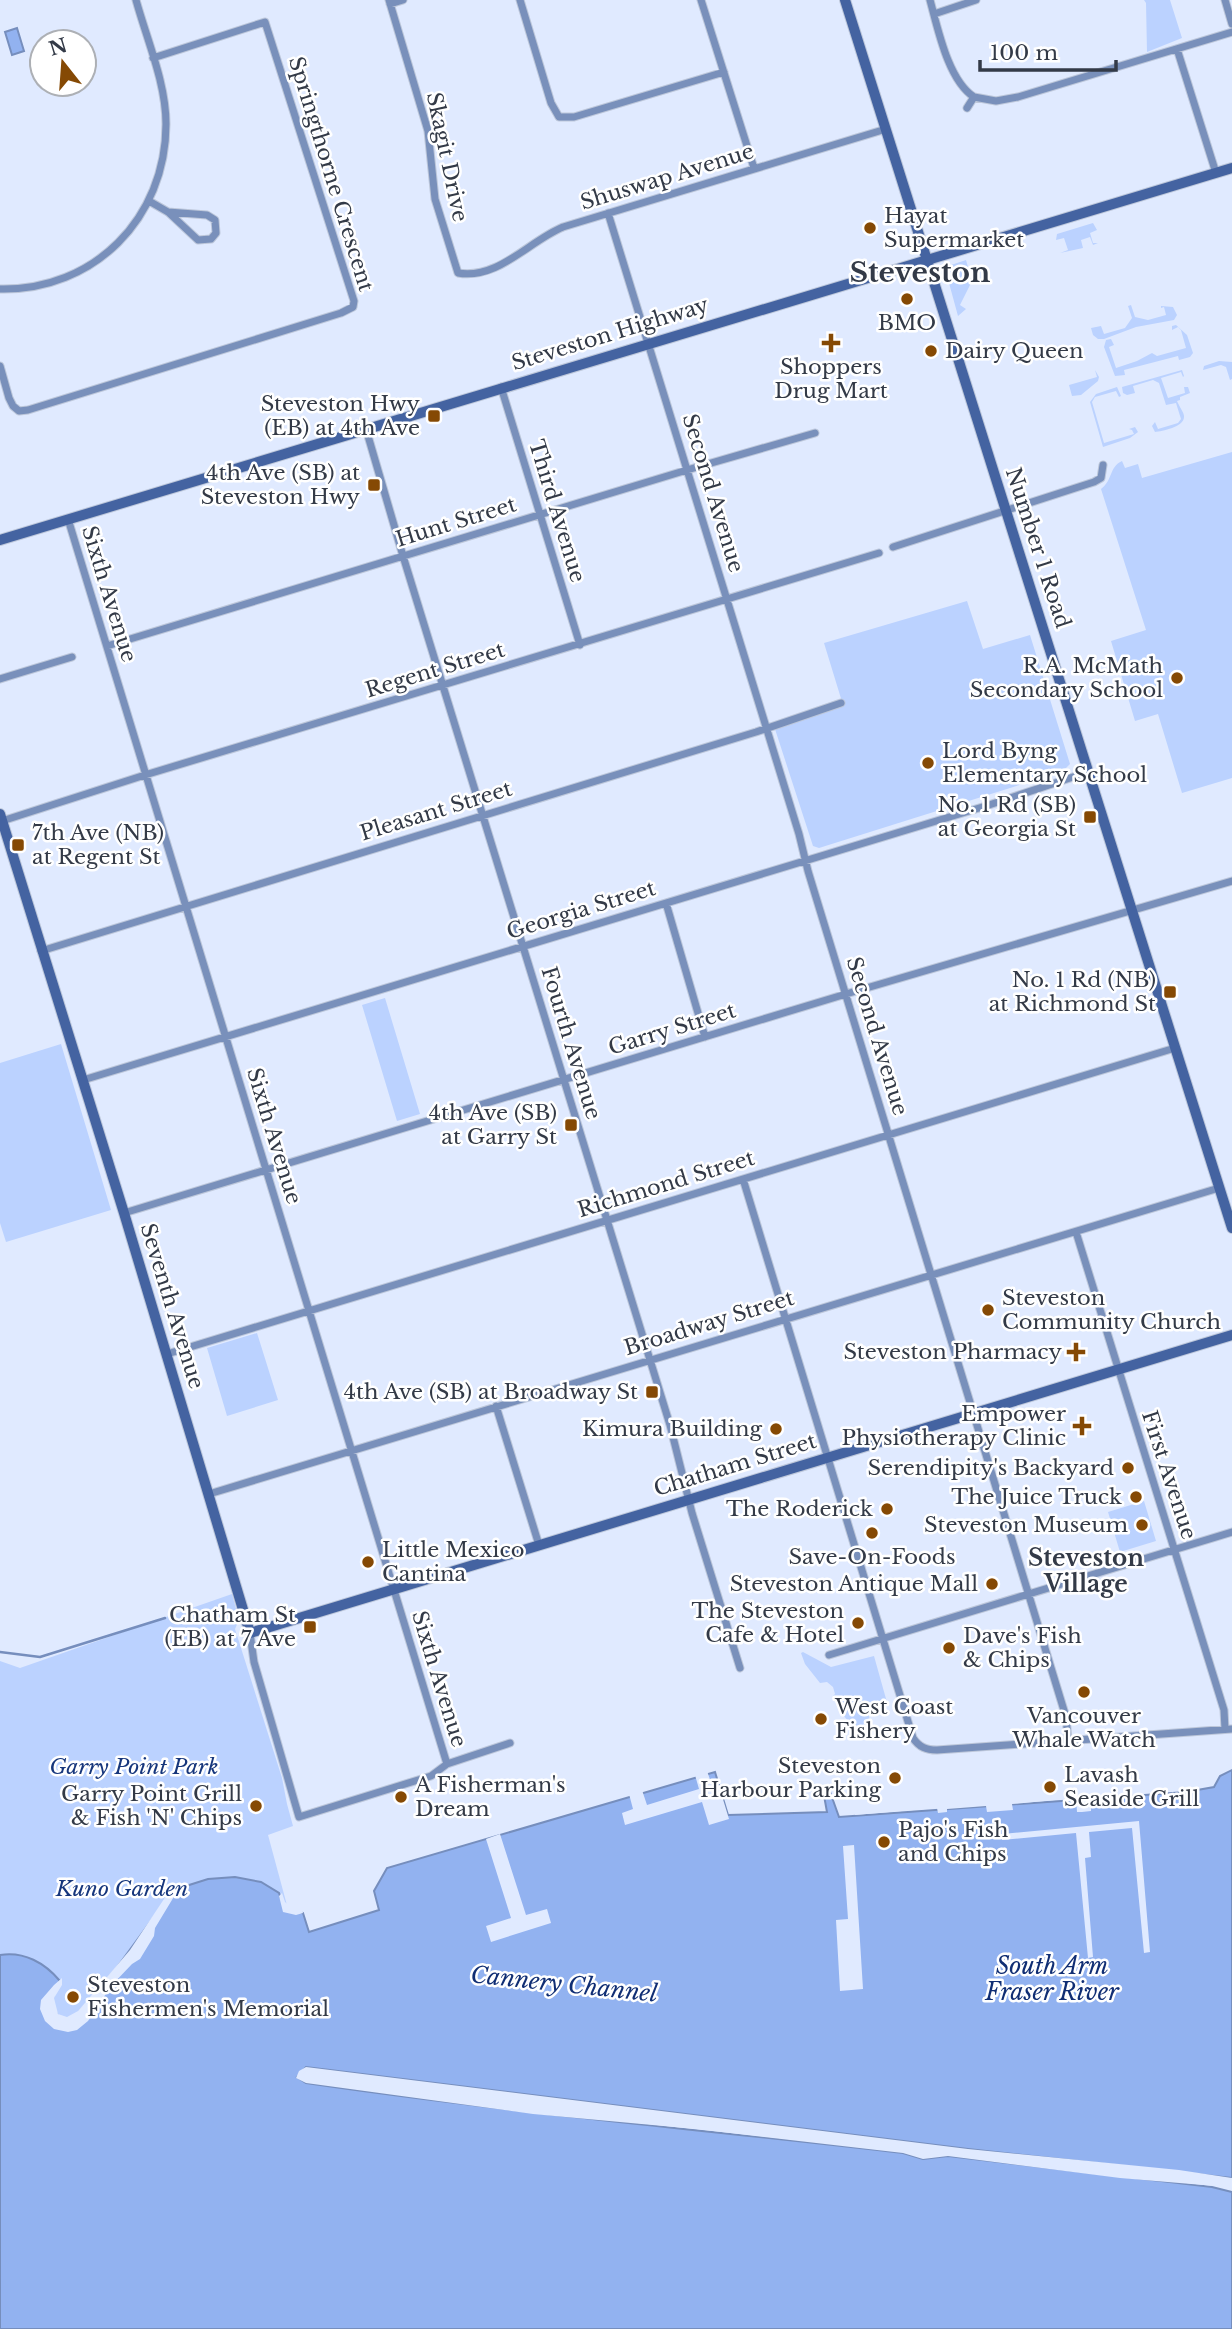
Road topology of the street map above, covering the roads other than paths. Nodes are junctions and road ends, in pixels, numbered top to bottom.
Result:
1 (135, 0) edge
2 (403, 0) edge
3 (520, 0) edge
4 (701, 0) edge
5 (845, 0) edge
6 (930, 0) edge
7 (976, 0) edge
8 (1224, 0) edge
9 (389, 2) edge
10 (934, 14) junction
11 (1232, 24) edge
12 (1232, 32) edge
13 (1177, 49) junction
14 (153, 58) junction
15 (724, 72) junction
16 (974, 97) junction
17 (967, 108) dead end
18 (886, 129) junction
19 (754, 168) junction
20 (1232, 168) edge
21 (1216, 173) junction
22 (149, 201) junction
23 (168, 212) junction
24 (608, 213) junction
25 (927, 258) junction
26 (465, 274) joint
27 (0, 289) edge
28 (649, 342) junction
29 (0, 366) edge
30 (501, 387) junction
31 (366, 429) junction
32 (815, 433) dead end
33 (1103, 465) dead end
34 (687, 470) junction
35 (1006, 511) junction
36 (540, 515) junction
37 (68, 519) junction
38 (0, 540) edge
39 (893, 547) dead end
40 (879, 553) dead end
41 (403, 555) junction
42 (726, 598) junction
43 (580, 645) junction
44 (107, 646) junction
45 (72, 657) dead end
46 (0, 679) edge
47 (444, 685) junction
48 (841, 703) dead end
49 (766, 727) junction
50 (1088, 772) junction
51 (145, 775) junction
52 (483, 816) junction
53 (1, 818) edge
54 (806, 860) junction
55 (1232, 881) edge
56 (666, 903) junction
57 (186, 905) junction
58 (1132, 911) junction
59 (524, 945) junction
60 (41, 951) junction
61 (846, 994) junction
62 (225, 1036) junction
63 (705, 1037) junction
64 (1175, 1048) junction
65 (83, 1080) junction
66 (564, 1080) junction
67 (889, 1136) junction
68 (266, 1171) junction
69 (743, 1180) junction
70 (1219, 1188) junction
71 (124, 1213) junction
72 (606, 1220) junction
73 (1232, 1228) edge
74 (1076, 1231) junction
75 (931, 1275) junction
76 (309, 1311) junction
77 (785, 1318) junction
78 (1232, 1335) edge
79 (167, 1354) junction
80 (650, 1360) junction
81 (1118, 1369) junction
82 (496, 1406) junction
83 (973, 1413) junction
84 (352, 1452) junction
85 (829, 1457) junction
86 (209, 1494) junction
87 (688, 1500) junction
88 (1232, 1532) edge
89 (539, 1545) junction
90 (1175, 1550) junction
91 (394, 1590) junction
92 (1028, 1595) junction
93 (250, 1633) junction
94 (884, 1639) junction
95 (829, 1655) dead end
96 (740, 1668) dead end
97 (1229, 1729) edge
98 (1068, 1740) junction
99 (510, 1743) dead end
100 (447, 1764) junction

1 - 14 street
2 - 9 street
3 - 15 street
4 - 15 street
5 - 18 street, Number 1 Road
6 - 10 street
7 - 10 street
8 - 11 street
9 - 26 street, Skagit Drive
10 - 16 street
12 - 13 street
13 - 16 street
13 - 21 street
14 - 22 street
14 - 29 street, Springthorne Crescent
15 - 19 street
16 - 17 street
18 - 19 street, Shuswap Avenue
18 - 25 street, Number 1 Road
19 - 24 street, Shuswap Avenue
20 - 21 street, Steveston Highway
21 - 25 street, Steveston Highway
22 - 23 street
22 - 27 street
23 - 23 street
24 - 26 street, Shuswap Avenue
24 - 28 street, Second Avenue
25 - 28 street, Steveston Highway
25 - 35 street, Number 1 Road
28 - 30 street, Steveston Highway
28 - 34 street, Second Avenue
30 - 31 street, Steveston Highway
30 - 36 street, Third Avenue
31 - 37 street, Steveston Highway
31 - 41 street, Fourth Avenue
32 - 34 street, Hunt Street
33 - 35 street
34 - 36 street, Hunt Street
34 - 42 street, Second Avenue
35 - 39 street
35 - 50 street, Number 1 Road
36 - 41 street, Hunt Street
36 - 43 street, Third Avenue
37 - 38 street, Steveston Highway
37 - 44 street, Sixth Avenue
40 - 42 street, Regent Street
41 - 44 street, Hunt Street
41 - 47 street, Fourth Avenue
42 - 43 street, Regent Street
42 - 49 street, Second Avenue
43 - 47 street, Regent Street
44 - 51 street, Sixth Avenue
45 - 46 street
47 - 51 street, Regent Street
47 - 52 street, Fourth Avenue
48 - 49 street, Pleasant Street
49 - 52 street, Pleasant Street
49 - 54 street, Second Avenue
50 - 54 street, Georgia Street
50 - 58 street, Number 1 Road
51 - 53 street, Regent Street
51 - 57 street, Sixth Avenue
52 - 57 street, Pleasant Street
52 - 59 street, Fourth Avenue
53 - 60 street, Seventh Avenue
54 - 56 street, Georgia Street
54 - 61 street, Second Avenue
55 - 58 street, Garry Street
56 - 59 street, Georgia Street
56 - 63 street
57 - 60 street, Pleasant Street
57 - 62 street, Sixth Avenue
58 - 61 street, Garry Street
58 - 64 street, Number 1 Road
59 - 62 street, Georgia Street
59 - 66 street, Fourth Avenue
60 - 65 street, Seventh Avenue
61 - 63 street, Garry Street
61 - 67 street, Second Avenue
62 - 65 street, Georgia Street
62 - 68 street, Sixth Avenue
63 - 66 street, Garry Street
64 - 67 street, Richmond Street
64 - 70 street, Number 1 Road
65 - 71 street, Seventh Avenue
66 - 68 street, Garry Street
66 - 72 street, Fourth Avenue
67 - 69 street, Richmond Street
67 - 75 street, Second Avenue
68 - 71 street, Garry Street
68 - 76 street, Sixth Avenue
69 - 72 street, Richmond Street
69 - 77 street
70 - 73 street, Number 1 Road
70 - 74 street, Broadway Street
71 - 79 street, Seventh Avenue
72 - 76 street, Richmond Street
72 - 80 street, Fourth Avenue
74 - 75 street, Broadway Street
74 - 81 street, First Avenue
75 - 77 street, Broadway Street
75 - 83 street, Second Avenue
76 - 79 street, Richmond Street
76 - 84 street, Sixth Avenue
77 - 80 street, Broadway Street
77 - 85 street
78 - 81 street, Chatham Street
79 - 86 street, Seventh Avenue
80 - 82 street, Broadway Street
80 - 87 street, Fourth Avenue
81 - 83 street, Chatham Street
81 - 90 street, First Avenue
82 - 84 street, Broadway Street
82 - 89 street
83 - 85 street, Chatham Street
83 - 92 street, Second Avenue
84 - 86 street, Broadway Street
84 - 91 street, Sixth Avenue
85 - 87 street, Chatham Street
85 - 94 street
86 - 93 street, Seventh Avenue
87 - 89 street, Chatham Street
87 - 96 street, Fourth Avenue
88 - 90 street
89 - 91 street, Chatham Street
90 - 92 street
90 - 97 street, First Avenue
91 - 93 street, Chatham Street
91 - 100 street, Sixth Avenue
92 - 94 street
92 - 98 street, Second Avenue
93 - 100 street, Seventh Avenue
94 - 95 street
94 - 98 street
97 - 98 street
99 - 100 street

